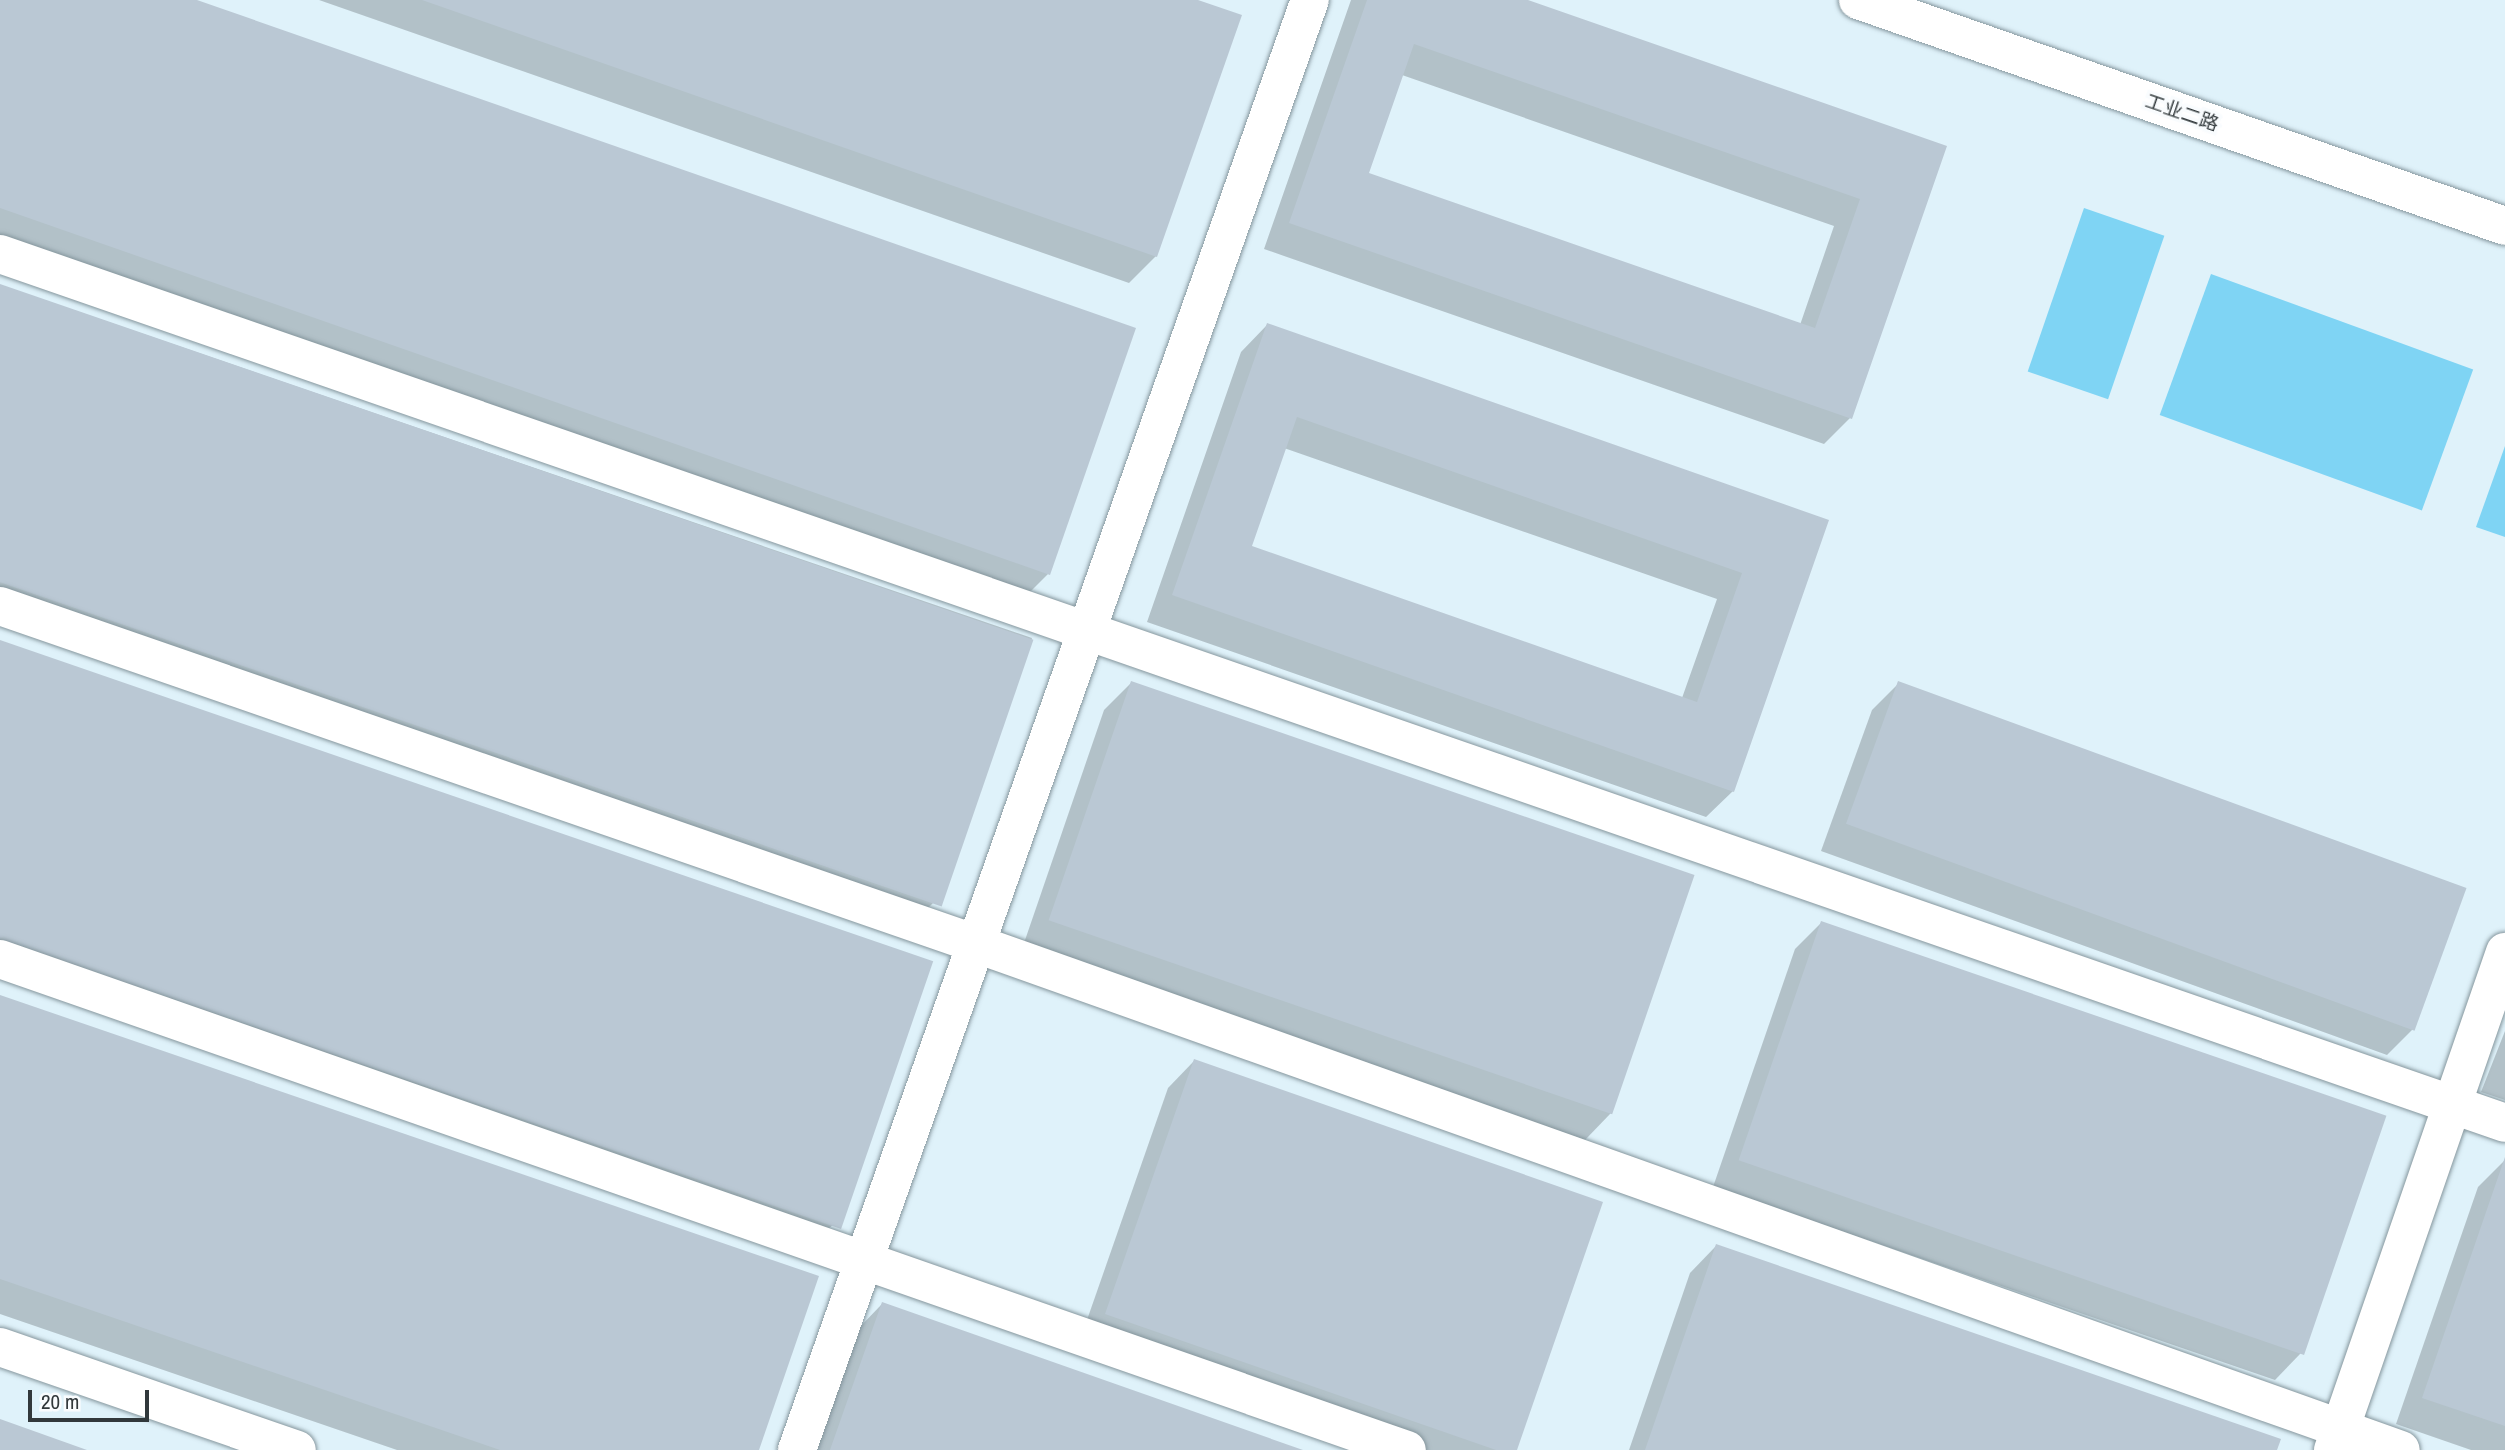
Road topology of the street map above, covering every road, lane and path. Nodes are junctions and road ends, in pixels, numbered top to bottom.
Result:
1 (1310, 0) edge
2 (1858, 0) edge
3 (2505, 226) edge
4 (0, 254) edge
5 (0, 606) edge
6 (1086, 630) junction
7 (974, 943) junction
8 (2505, 952) edge
9 (0, 959) edge
10 (2452, 1105) junction
11 (2505, 1123) edge
12 (863, 1261) junction
13 (0, 1347) edge
14 (2337, 1439) edge
15 (297, 1450) edge
16 (797, 1450) edge
17 (1407, 1450) edge
18 (2401, 1450) edge

1 - 6 street
2 - 3 street, 工业二路
4 - 6 street
5 - 7 street
6 - 7 street
6 - 10 street
7 - 12 street
7 - 14 street
8 - 10 street
9 - 12 street
10 - 11 street
10 - 14 street
12 - 16 street
12 - 17 street
13 - 15 street
14 - 18 street

